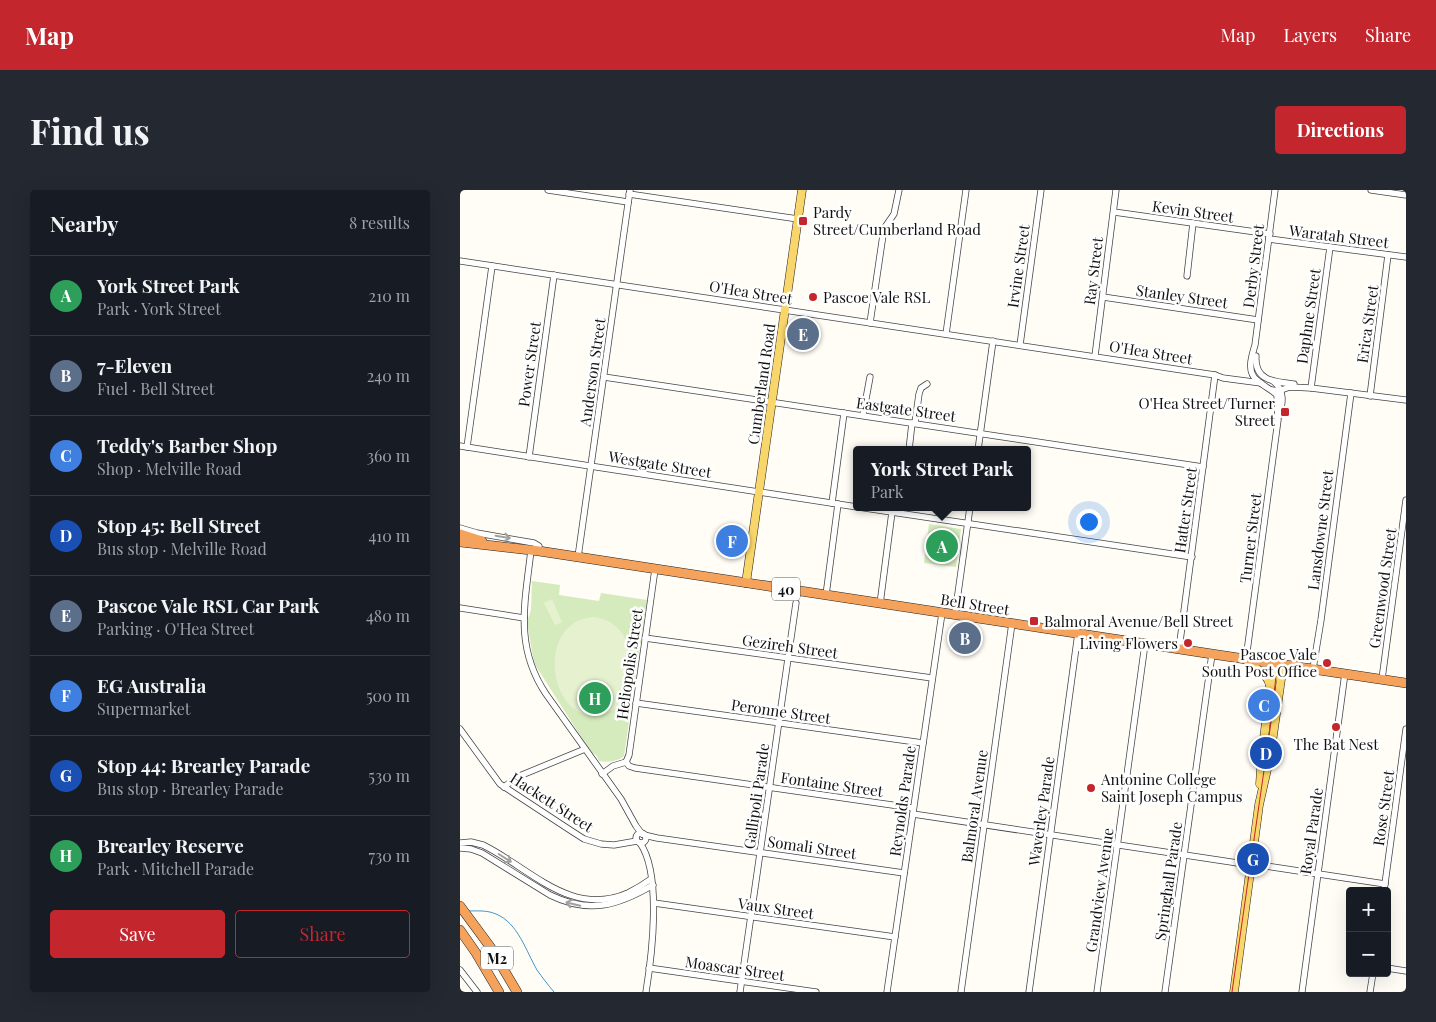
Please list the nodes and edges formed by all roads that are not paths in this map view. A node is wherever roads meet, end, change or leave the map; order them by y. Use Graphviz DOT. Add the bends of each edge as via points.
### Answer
graph roads {
  1 [pos="548,190"];
  2 [pos="802,190"];
  3 [pos="899,190"];
  4 [pos="966,190"];
  5 [pos="1041,190"];
  6 [pos="1116,190"];
  7 [pos="1275,190"];
  8 [pos="1371,190"];
  9 [pos="630,192"];
  10 [pos="1406,195"];
  11 [pos="628,202"];
  12 [pos="1114,212"];
  13 [pos="798,219"];
  14 [pos="1193,224"];
  15 [pos="1269,237"];
  16 [pos="1330,247"];
  17 [pos="1388,255"];
  18 [pos="1406,257"];
  19 [pos="460,261"];
  20 [pos="492,266"];
  21 [pos="554,275"];
  22 [pos="1187,276"];
  23 [pos="617,284"];
  24 [pos="1103,297"];
  25 [pos="786,310"];
  26 [pos="1258,320"];
  27 [pos="870,323"];
  28 [pos="946,334"];
  29 [pos="993,341"];
  30 [pos="1255,344"];
  31 [pos="1020,345"];
  32 [pos="1095,356"];
  33 [pos="1216,375"];
  34 [pos="1252,375"];
  35 [pos="604,377"];
  36 [pos="870,377"];
  37 [pos="1263,380"];
  38 [pos="1273,382"];
  39 [pos="927,384"];
  40 [pos="1311,388"];
  41 [pos="1271,390"];
  42 [pos="1281,390"];
  43 [pos="1350,393"];
  44 [pos="1370,396"];
  45 [pos="1406,400"];
  46 [pos="772,402"];
  47 [pos="844,413"];
  48 [pos="863,415"];
  49 [pos="1278,420"];
  50 [pos="913,423"];
  51 [pos="980,433"];
  52 [pos="463,446"];
  53 [pos="910,446"];
  54 [pos="978,446"];
  55 [pos="529,457"];
  56 [pos="591,466"];
  57 [pos="1203,467"];
  58 [pos="760,492"];
  59 [pos="1406,500"];
  60 [pos="835,504"];
  61 [pos="853,506"];
  62 [pos="885,511"];
  63 [pos="896,511"];
  64 [pos="905,511"];
  65 [pos="970,511"];
  66 [pos="892,512"];
  67 [pos="968,524"];
  68 [pos="460,528"];
  69 [pos="460,534"];
  70 [pos="460,542"];
  71 [pos="494,545"];
  72 [pos="535,551"];
  73 [pos="578,557"];
  74 [pos="1192,557"];
  75 [pos="655,569"];
  76 [pos="746,583"];
  77 [pos="826,595"];
  78 [pos="796,603"];
  79 [pos="880,604"];
  80 [pos="460,608"];
  81 [pos="942,613"];
  82 [pos="956,615"];
  83 [pos="524,618"];
  84 [pos="1012,623"];
  85 [pos="1078,634"];
  86 [pos="645,638"];
  87 [pos="1145,644"];
  88 [pos="1179,649"];
  89 [pos="1212,654"];
  90 [pos="788,658"];
  91 [pos="1246,659"];
  92 [pos="1280,664"];
  93 [pos="1313,669"];
  94 [pos="1345,674"];
  95 [pos="932,678"];
  96 [pos="1382,679"];
  97 [pos="1406,683"];
  98 [pos="1271,688"];
  99 [pos="636,703"];
  100 [pos="778,723"];
  101 [pos="460,729"];
  102 [pos="1406,729"];
  103 [pos="923,743"];
  104 [pos="585,749"];
  105 [pos="626,762"];
  106 [pos="602,774"];
  107 [pos="504,787"];
  108 [pos="769,787"];
  109 [pos="1259,806"];
  110 [pos="913,811"];
  111 [pos="984,824"];
  112 [pos="1051,834"];
  113 [pos="641,838"];
  114 [pos="460,843"];
  115 [pos="1118,844"];
  116 [pos="460,848"];
  117 [pos="760,852"];
  118 [pos="1184,854"];
  119 [pos="1251,864"];
  120 [pos="904,873"];
  121 [pos="1318,874"];
  122 [pos="652,882"];
  123 [pos="1379,887"];
  124 [pos="1384,887"];
  125 [pos="654,903"];
  126 [pos="460,906"];
  127 [pos="751,917"];
  128 [pos="460,930"];
  129 [pos="895,937"];
  130 [pos="649,968"];
  131 [pos="1391,969"];
  132 [pos="460,970"];
  133 [pos="1406,971"];
  134 [pos="1372,977"];
  135 [pos="742,982"];
  136 [pos="477,992"];
  137 [pos="499,992"];
  138 [pos="517,992"];
  139 [pos="646,992"];
  140 [pos="740,992"];
  141 [pos="816,992"];
  142 [pos="887,992"];
  143 [pos="961,992"];
  144 [pos="1029,992"];
  145 [pos="1097,992"];
  146 [pos="1166,992"];
  147 [pos="1234,992"];
  148 [pos="1302,992"];
  149 [pos="1370,992"];
  1 -- 11 [label="street"];
  2 -- 13 [label="main road, Cumberland Road"];
  3 -- 27 [label="street" via="894,214 883,235"];
  4 -- 28 [label="street"];
  5 -- 31 [label="street, Irvine Street"];
  6 -- 12 [label="street, Ray Street"];
  7 -- 15 [label="street, Derby Street"];
  8 -- 10 [label="street"];
  9 -- 11 [label="street, Anderson Street"];
  9 -- 13 [label="street"];
  11 -- 23 [label="street, Anderson Street"];
  12 -- 14 [label="street, Kevin Street"];
  12 -- 24 [label="street, Ray Street"];
  13 -- 25 [label="main road, Cumberland Road"];
  14 -- 15 [label="street, Kevin Street"];
  14 -- 22 [label="street"];
  15 -- 16 [label="street, Waratah Street"];
  15 -- 26 [label="street, Derby Street"];
  16 -- 17 [label="street, Waratah Street"];
  16 -- 40 [label="street, Daphne Street"];
  17 -- 18 [label="street, Waratah Street"];
  17 -- 44 [label="street, Erica Street"];
  19 -- 20 [label="street, O'Hea Street"];
  20 -- 21 [label="street, O'Hea Street"];
  20 -- 52 [label="street"];
  21 -- 23 [label="street, O'Hea Street"];
  21 -- 55 [label="street, Power Street"];
  23 -- 25 [label="street, O'Hea Street"];
  23 -- 35 [label="street, Anderson Street"];
  24 -- 26 [label="street, Stanley Street"];
  24 -- 32 [label="street, Ray Street"];
  25 -- 27 [label="street, O'Hea Street"];
  25 -- 46 [label="main road, Cumberland Road"];
  26 -- 30 [label="street, Derby Street"];
  27 -- 28 [label="street, O'Hea Street"];
  28 -- 29 [label="street, O'Hea Street"];
  29 -- 31 [label="street, O'Hea Street"];
  29 -- 51 [label="street"];
  30 -- 34 [label="street, Derby Street"];
  30 -- 37 [label="street, Derby Street" via="1256,366"];
  31 -- 32 [label="street, O'Hea Street"];
  32 -- 33 [label="street, O'Hea Street"];
  33 -- 34 [label="street, O'Hea Street"];
  33 -- 37 [label="street, O'Hea Street"];
  33 -- 57 [label="street, Hatter Street"];
  34 -- 37 [label="street, O'Hea Street" via="1260,374"];
  35 -- 46 [label="street, Eastgate Street"];
  35 -- 56 [label="street, Anderson Street"];
  36 -- 48 [label="street"];
  37 -- 38 [label="street"];
  37 -- 41 [label="street"];
  38 -- 40 [label="street"];
  38 -- 42 [label="street"];
  39 -- 50 [label="street" via="921,388"];
  40 -- 42 [label="street"];
  40 -- 43 [label="street"];
  41 -- 42 [label="street"];
  41 -- 49 [label="street, Turner Street" via="1278,398"];
  42 -- 49 [label="street, Turner Street"];
  43 -- 44 [label="street"];
  43 -- 93 [label="street, Lansdowne Street"];
  44 -- 45 [label="street"];
  46 -- 47 [label="street, Eastgate Street"];
  46 -- 58 [label="main road, Cumberland Road"];
  47 -- 48 [label="street, Eastgate Street"];
  47 -- 60 [label="street"];
  48 -- 50 [label="street, Eastgate Street"];
  49 -- 91 [label="street, Turner Street"];
  50 -- 51 [label="street, Eastgate Street"];
  50 -- 53 [label="street"];
  51 -- 54 [label="street"];
  51 -- 57 [label="street, Eastgate Street"];
  52 -- 55 [label="street, Westgate Street"];
  55 -- 56 [label="street, Westgate Street"];
  56 -- 58 [label="street, Westgate Street"];
  56 -- 73 [label="street, Anderson Street"];
  57 -- 74 [label="street, Hatter Street"];
  58 -- 60 [label="street, Westgate Street"];
  58 -- 76 [label="main road, Cumberland Road"];
  59 -- 96 [label="street, Greenwood Street"];
  60 -- 61 [label="street, Westgate Street"];
  60 -- 77 [label="street"];
  62 -- 66 [label="street, Westgate Street"];
  63 -- 66 [label="street, Westgate Street"];
  64 -- 67 [label="street, Westgate Street"];
  65 -- 67 [label="street"];
  66 -- 79 [label="street"];
  67 -- 74 [label="street, Westgate Street"];
  67 -- 82 [label="street"];
  68 -- 72 [label="street, Bell Street, one-way" via="534,542 539,546"];
  69 -- 71 [label="highway, Bell Street / 40"];
  70 -- 71 [label="highway, Bell Street / 40"];
  71 -- 72 [label="highway, Bell Street / 40"];
  72 -- 73 [label="highway, Bell Street / 40"];
  72 -- 83 [label="street"];
  73 -- 75 [label="highway, Bell Street / 40"];
  74 -- 88 [label="street, Hatter Street"];
  75 -- 76 [label="highway, Bell Street / 40"];
  75 -- 86 [label="street, Heliopolis Street"];
  76 -- 77 [label="highway, Bell Street / 40"];
  77 -- 79 [label="highway, Bell Street / 40"];
  78 -- 90 [label="street, Gallipoli Parade"];
  79 -- 81 [label="highway, Bell Street / 40"];
  80 -- 83 [label="street"];
  81 -- 82 [label="highway, Bell Street / 40"];
  81 -- 95 [label="street, Reynolds Parade"];
  82 -- 84 [label="highway, Bell Street / 40"];
  83 -- 104 [label="street" via="526,647 536,677"];
  84 -- 85 [label="highway, Bell Street / 40"];
  84 -- 111 [label="street, Balmoral Avenue"];
  85 -- 87 [label="highway, Bell Street / 40"];
  85 -- 112 [label="street, Waverley Parade"];
  86 -- 90 [label="street, Gezireh Street"];
  86 -- 99 [label="street, Heliopolis Street"];
  87 -- 88 [label="highway, Bell Street / 40"];
  87 -- 115 [label="street, Grandview Avenue"];
  88 -- 89 [label="highway, Bell Street / 40"];
  89 -- 91 [label="highway, Bell Street / 40"];
  89 -- 118 [label="street, Springhall Parade"];
  90 -- 95 [label="street, Gezireh Street"];
  90 -- 100 [label="street, Gallipoli Parade"];
  91 -- 92 [label="highway, Bell Street / 40"];
  91 -- 98 [label="main road" via="1266,675"];
  92 -- 93 [label="highway, Bell Street / 40"];
  92 -- 98 [label="main road"];
  92 -- 109 [label="main road" via="1270,756"];
  93 -- 94 [label="highway, Bell Street / 40"];
  94 -- 96 [label="highway, Bell Street / 40"];
  94 -- 121 [label="street, Royal Parade"];
  95 -- 103 [label="street, Reynolds Parade"];
  96 -- 97 [label="highway, Bell Street / 40"];
  98 -- 109 [label="main road"];
  99 -- 100 [label="street, Peronne Street"];
  99 -- 105 [label="street, Heliopolis Street"];
  100 -- 103 [label="street, Peronne Street"];
  100 -- 108 [label="street, Gallipoli Parade"];
  101 -- 107 [label="street, Hackett Street"];
  102 -- 124 [label="street, Rose Street"];
  103 -- 110 [label="street, Reynolds Parade"];
  104 -- 106 [label="street"];
  104 -- 107 [label="street" via="517,777"];
  105 -- 106 [label="street"];
  105 -- 108 [label="street, Fontaine Street" via="635,768"];
  106 -- 113 [label="street" via="626,808"];
  107 -- 113 [label="street, Hackett Street" via="584,839 607,845"];
  108 -- 110 [label="street, Fontaine Street"];
  108 -- 117 [label="street, Gallipoli Parade"];
  109 -- 119 [label="main road"];
  110 -- 111 [label="street, Fontaine Street"];
  110 -- 120 [label="street, Reynolds Parade"];
  111 -- 112 [label="street, Fontaine Street"];
  111 -- 143 [label="street, Balmoral Avenue"];
  112 -- 115 [label="street, Fontaine Street"];
  112 -- 144 [label="street, Waverley Parade"];
  113 -- 117 [label="street, Somali Street"];
  113 -- 122 [label="street"];
  114 -- 122 [label="street, one-way" via="484,845 558,891 584,899 599,900 622,895"];
  115 -- 118 [label="street, Fontaine Street"];
  115 -- 145 [label="street, Grandview Avenue"];
  122 -- 116 [label="street, one-way" via="633,896 617,902 577,905 550,895 482,853"];
  117 -- 120 [label="street, Somali Street"];
  117 -- 127 [label="street, Gallipoli Parade"];
  118 -- 119 [label="street, Fontaine Street"];
  118 -- 146 [label="street, Springhall Parade"];
  119 -- 121 [label="street, Fontaine Street"];
  119 -- 147 [label="main road"];
  120 -- 129 [label="street, Reynolds Parade"];
  121 -- 123 [label="street, Fontaine Street"];
  121 -- 148 [label="street, Royal Parade"];
  122 -- 125 [label="street"];
  125 -- 127 [label="street, Vaux Street"];
  125 -- 130 [label="street"];
  126 -- 138 [label="highway, M2" via="491,948"];
  127 -- 129 [label="street, Vaux Street"];
  127 -- 135 [label="street, Gallipoli Parade"];
  128 -- 137 [label="highway, M2"];
  129 -- 142 [label="street, Reynolds Parade"];
  130 -- 135 [label="street, Moascar Street"];
  130 -- 139 [label="street"];
  131 -- 133 [label="street"];
  132 -- 136 [label="street"];
  134 -- 149 [label="street"];
  135 -- 140 [label="street, Gallipoli Parade"];
  135 -- 141 [label="street, Moascar Street"];
}
